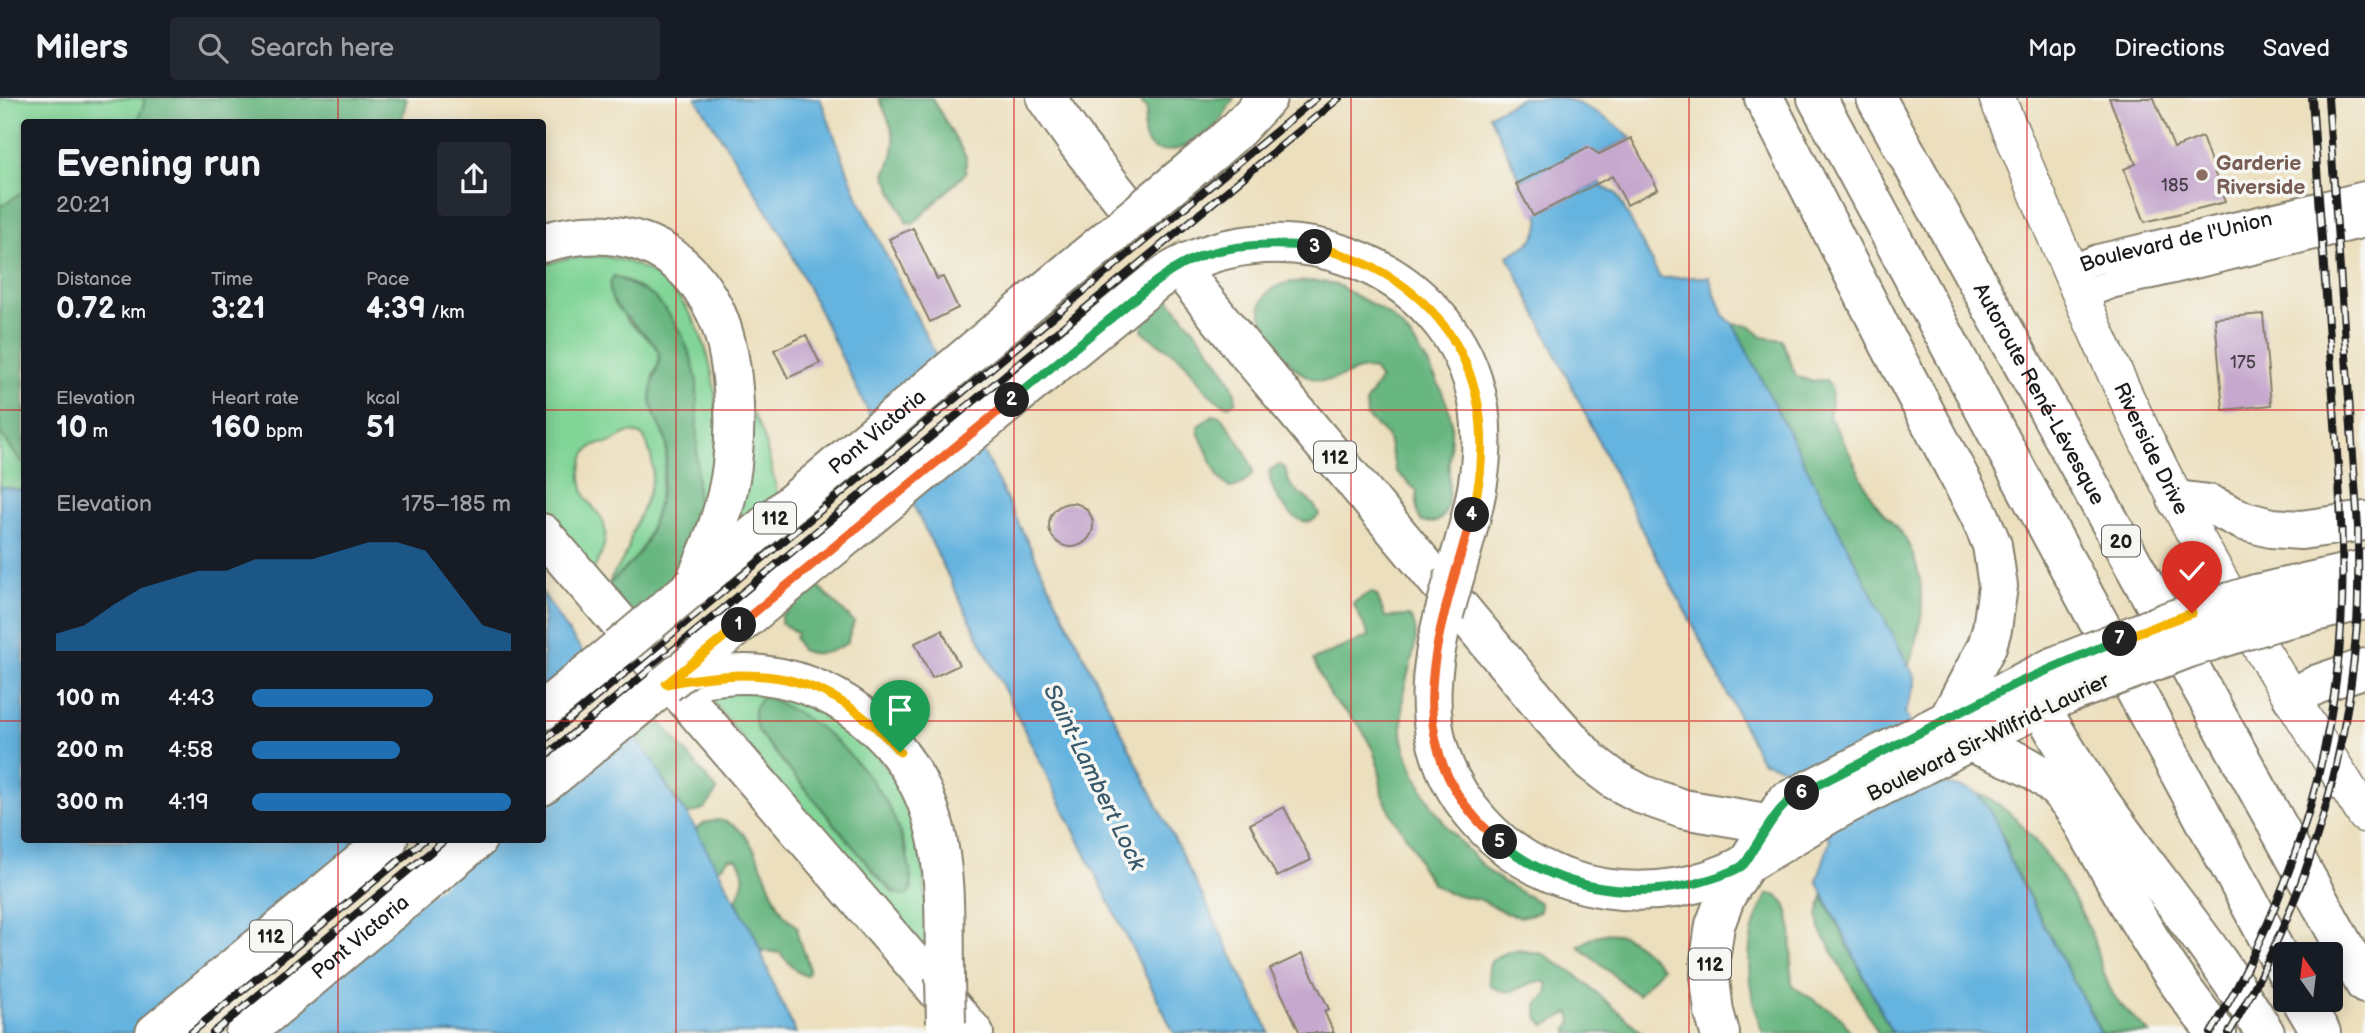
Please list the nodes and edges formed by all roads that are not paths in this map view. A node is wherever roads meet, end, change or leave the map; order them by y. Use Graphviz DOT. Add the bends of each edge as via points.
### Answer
graph roads {
  1 [pos="1046,98"];
  2 [pos="1267,98"];
  3 [pos="1764,98"];
  4 [pos="1817,98"];
  5 [pos="1876,98"];
  6 [pos="1997,98"];
  7 [pos="2365,196"];
  8 [pos="1129,208"];
  9 [pos="2365,223"];
  10 [pos="546,242"];
  11 [pos="1188,279"];
  12 [pos="2075,283"];
  13 [pos="2177,500"];
  14 [pos="2365,521"];
  15 [pos="546,538"];
  16 [pos="2365,569"];
  17 [pos="693,586"];
  18 [pos="2365,600"];
  19 [pos="2265,608"];
  20 [pos="2365,668"];
  21 [pos="680,682"];
  22 [pos="2055,689"];
  23 [pos="2292,697"];
  24 [pos="546,708"];
  25 [pos="1943,738"];
  26 [pos="546,783"];
  27 [pos="1794,814"];
  28 [pos="2365,815"];
  29 [pos="384,843"];
  30 [pos="473,843"];
  31 [pos="1743,865"];
  32 [pos="2273,947"];
  33 [pos="2365,984"];
  34 [pos="2309,1012"];
  35 [pos="955,1030"];
  36 [pos="155,1033"];
  37 [pos="245,1033"];
  38 [pos="1720,1033"];
  39 [pos="2217,1033"];
  40 [pos="2264,1033"];
  41 [pos="2321,1033"];
  1 -- 8 [label="main road"];
  2 -- 17 [label="main road, Pont Victoria / 112, bridge" via="1212,152"];
  3 -- 25 [label="main road" via="1992,545 1998,586 1992,629"];
  4 -- 32 [label="main road"];
  5 -- 33 [label="main road, Autoroute René-Lévesque / 20"];
  6 -- 12 [label="street, Riverside Drive"];
  7 -- 12 [label="street, Boulevard de l'Union" via="2121,253"];
  9 -- 12 [label="street, Boulevard de l'Union" via="2111,284"];
  10 -- 17 [label="main road" via="589,233 618,234 648,244 692,276 717,316 727,354 733,414 730,475 722,517"];
  11 -- 27 [label="main road, 112" via="1590,761 1643,795 1683,809 1725,815"];
  12 -- 13 [label="street, Riverside Drive"];
  13 -- 14 [label="main road" via="2209,504 2244,521 2278,529 2318,529"];
  13 -- 23 [label="street, Riverside Drive"];
  15 -- 35 [label="main road"];
  16 -- 19 [label="main road, Boulevard Sir-Wilfrid-Laurier / 112"];
  17 -- 24 [label="main road, Pont Victoria / 112, bridge"];
  18 -- 19 [label="main road, Boulevard Sir-Wilfrid-Laurier / 112"];
  19 -- 22 [label="main road, Boulevard Sir-Wilfrid-Laurier / 112, bridge" via="2168,655"];
  20 -- 23 [label="main road"];
  21 -- 26 [label="main road, 112"];
  21 -- 31 [label="main road, 112, bridge" via="1156,281 1207,254 1246,246 1290,244 1335,251 1410,290 1440,319 1462,354 1474,389 1482,445 1475,505 1444,614 1430,687 1434,732 1443,764 1460,795 1506,847 1560,878 1592,886 1624,891 1679,887"];
  21 -- 35 [label="main road, bridge" via="761,674 803,684 855,710 900,752 923,791 940,848 945,978"];
  22 -- 25 [label="main road, Boulevard Sir-Wilfrid-Laurier / 112"];
  22 -- 40 [label="main road" via="2075,764 2221,964"];
  23 -- 28 [label="street, Riverside Drive"];
  25 -- 27 [label="main road, Boulevard Sir-Wilfrid-Laurier / 112"];
  25 -- 39 [label="main road" via="2019,761 2060,789 2167,966"];
  27 -- 31 [label="main road, Boulevard Sir-Wilfrid-Laurier / 112"];
  29 -- 36 [label="main road, 112"];
  30 -- 37 [label="main road, Pont Victoria"];
  31 -- 38 [label="main road, Boulevard Sir-Wilfrid-Laurier / 112" via="1726,896 1712,942 1712,997"];
  34 -- 41 [label="main road"];
}
